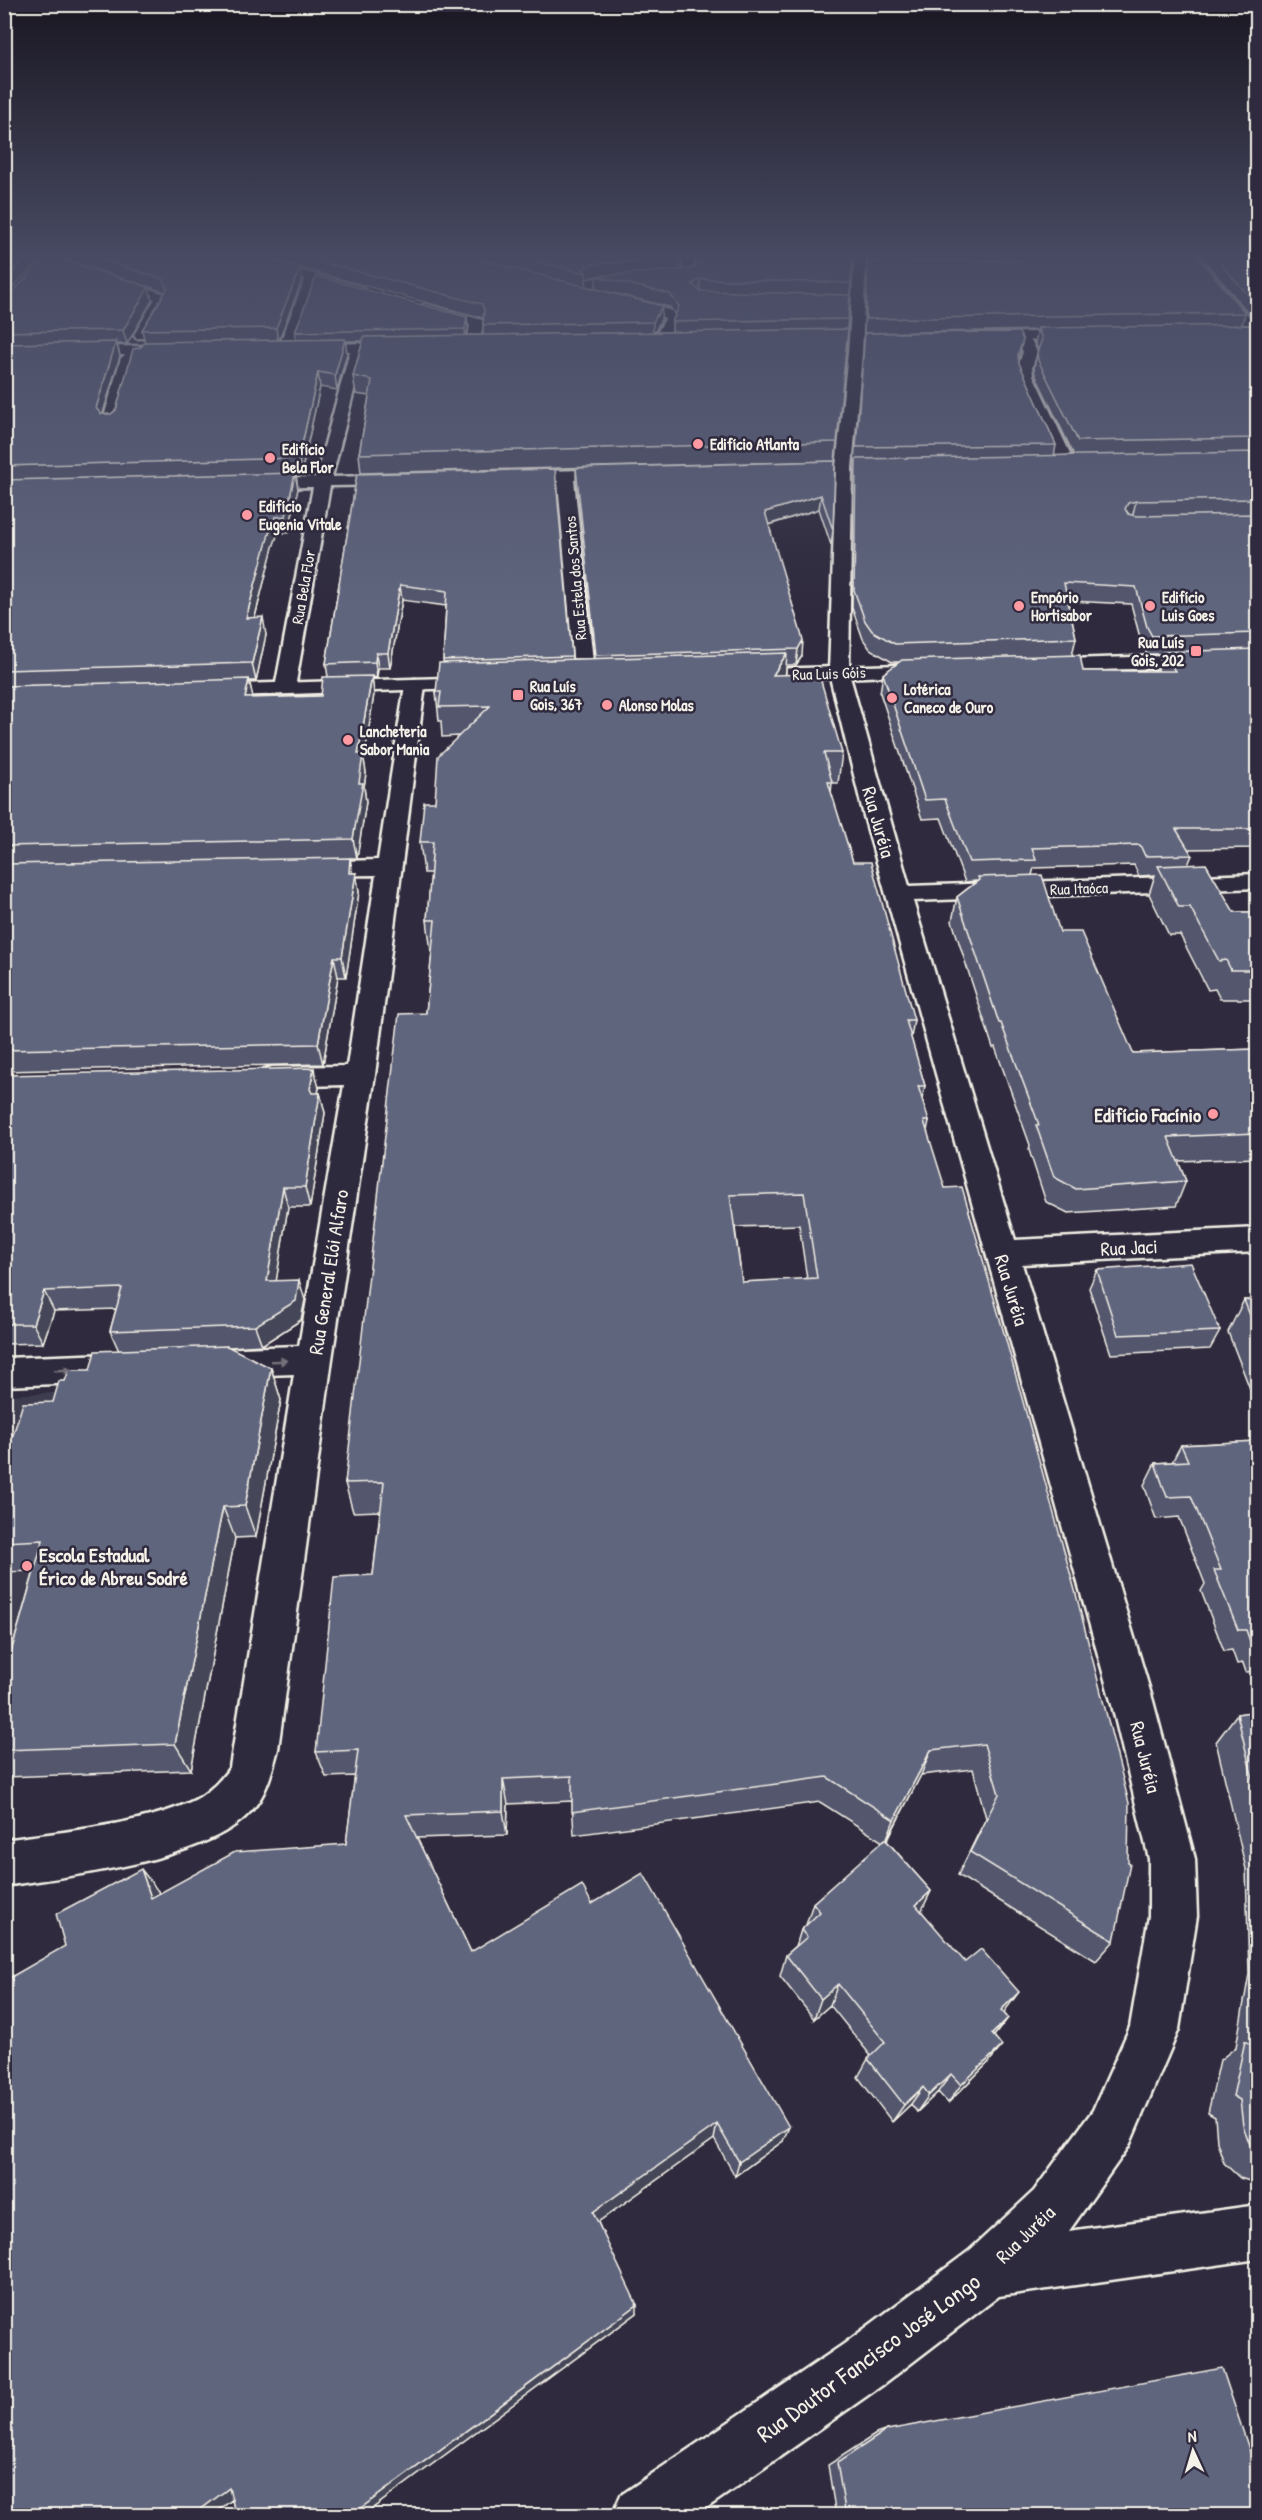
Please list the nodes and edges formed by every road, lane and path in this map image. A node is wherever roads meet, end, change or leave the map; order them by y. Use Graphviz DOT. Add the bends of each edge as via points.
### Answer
graph roads {
  1 [pos="124,373"];
  2 [pos="351,373"];
  3 [pos="851,373"];
  4 [pos="1026,373"];
  5 [pos="110,424"];
  6 [pos="1067,464"];
  7 [pos="838,468"];
  8 [pos="862,468"];
  9 [pos="636,474"];
  10 [pos="566,476"];
  11 [pos="498,477"];
  12 [pos="418,479"];
  13 [pos="323,482"];
  14 [pos="232,484"];
  15 [pos="1257,659"];
  16 [pos="1019,667"];
  17 [pos="949,669"];
  18 [pos="839,673"];
  19 [pos="716,676"];
  20 [pos="585,680"];
  21 [pos="608,680"];
  22 [pos="563,681"];
  23 [pos="496,683"];
  24 [pos="415,685"];
  25 [pos="285,688"];
  26 [pos="184,691"];
  27 [pos="390,867"];
  28 [pos="287,870"];
  29 [pos="1257,881"];
  30 [pos="900,894"];
  31 [pos="360,1075"];
  32 [pos="242,1078"];
  33 [pos="1257,1240"];
  34 [pos="1001,1253"];
  35 [pos="314,1359"];
  36 [pos="4,1372"];
  37 [pos="4,1863"];
  38 [pos="1257,2232"];
  39 [pos="988,2270"];
  40 [pos="642,2516"];
  1 -- 5 [label="street"];
  2 -- 13 [label="street, Rua Bela Flor"];
  3 -- 7 [label="street, Rua Juréia"];
  4 -- 6 [label="street"];
  7 -- 8 [label="street"];
  7 -- 18 [label="street, Rua Juréia"];
  9 -- 10 [label="street"];
  10 -- 11 [label="street"];
  10 -- 20 [label="street, Rua Estela dos Santos"];
  12 -- 13 [label="street"];
  13 -- 14 [label="street"];
  13 -- 25 [label="street, Rua Bela Flor"];
  15 -- 16 [label="street"];
  17 -- 18 [label="street, Rua Luis Góis"];
  18 -- 19 [label="street, Rua Luis Góis"];
  18 -- 30 [label="street, Rua Juréia"];
  20 -- 21 [label="street"];
  20 -- 22 [label="street"];
  23 -- 24 [label="street"];
  24 -- 25 [label="street"];
  24 -- 27 [label="street, Rua General Elói Alfaro"];
  25 -- 26 [label="street"];
  27 -- 28 [label="street"];
  27 -- 31 [label="street, Rua General Elói Alfaro"];
  29 -- 30 [label="street, Rua Itaóca"];
  30 -- 34 [label="street, Rua Juréia"];
  31 -- 32 [label="street"];
  31 -- 35 [label="street, Rua General Elói Alfaro"];
  33 -- 34 [label="street, Rua Jaci"];
  34 -- 39 [label="street, Rua Juréia" via="1132,1701 1172,1859 1173,1916 1155,2030 1111,2128 1053,2210"];
  36 -- 35 [label="street, one-way"];
  35 -- 37 [label="street, Rua General Elói Alfaro" via="256,1749 247,1780 213,1814 186,1825 136,1840"];
  38 -- 39 [label="street, Rua Doutor Fancisco José Longo"];
  39 -- 40 [label="street, Rua Doutor Fancisco José Longo" via="864,2364"];
}
